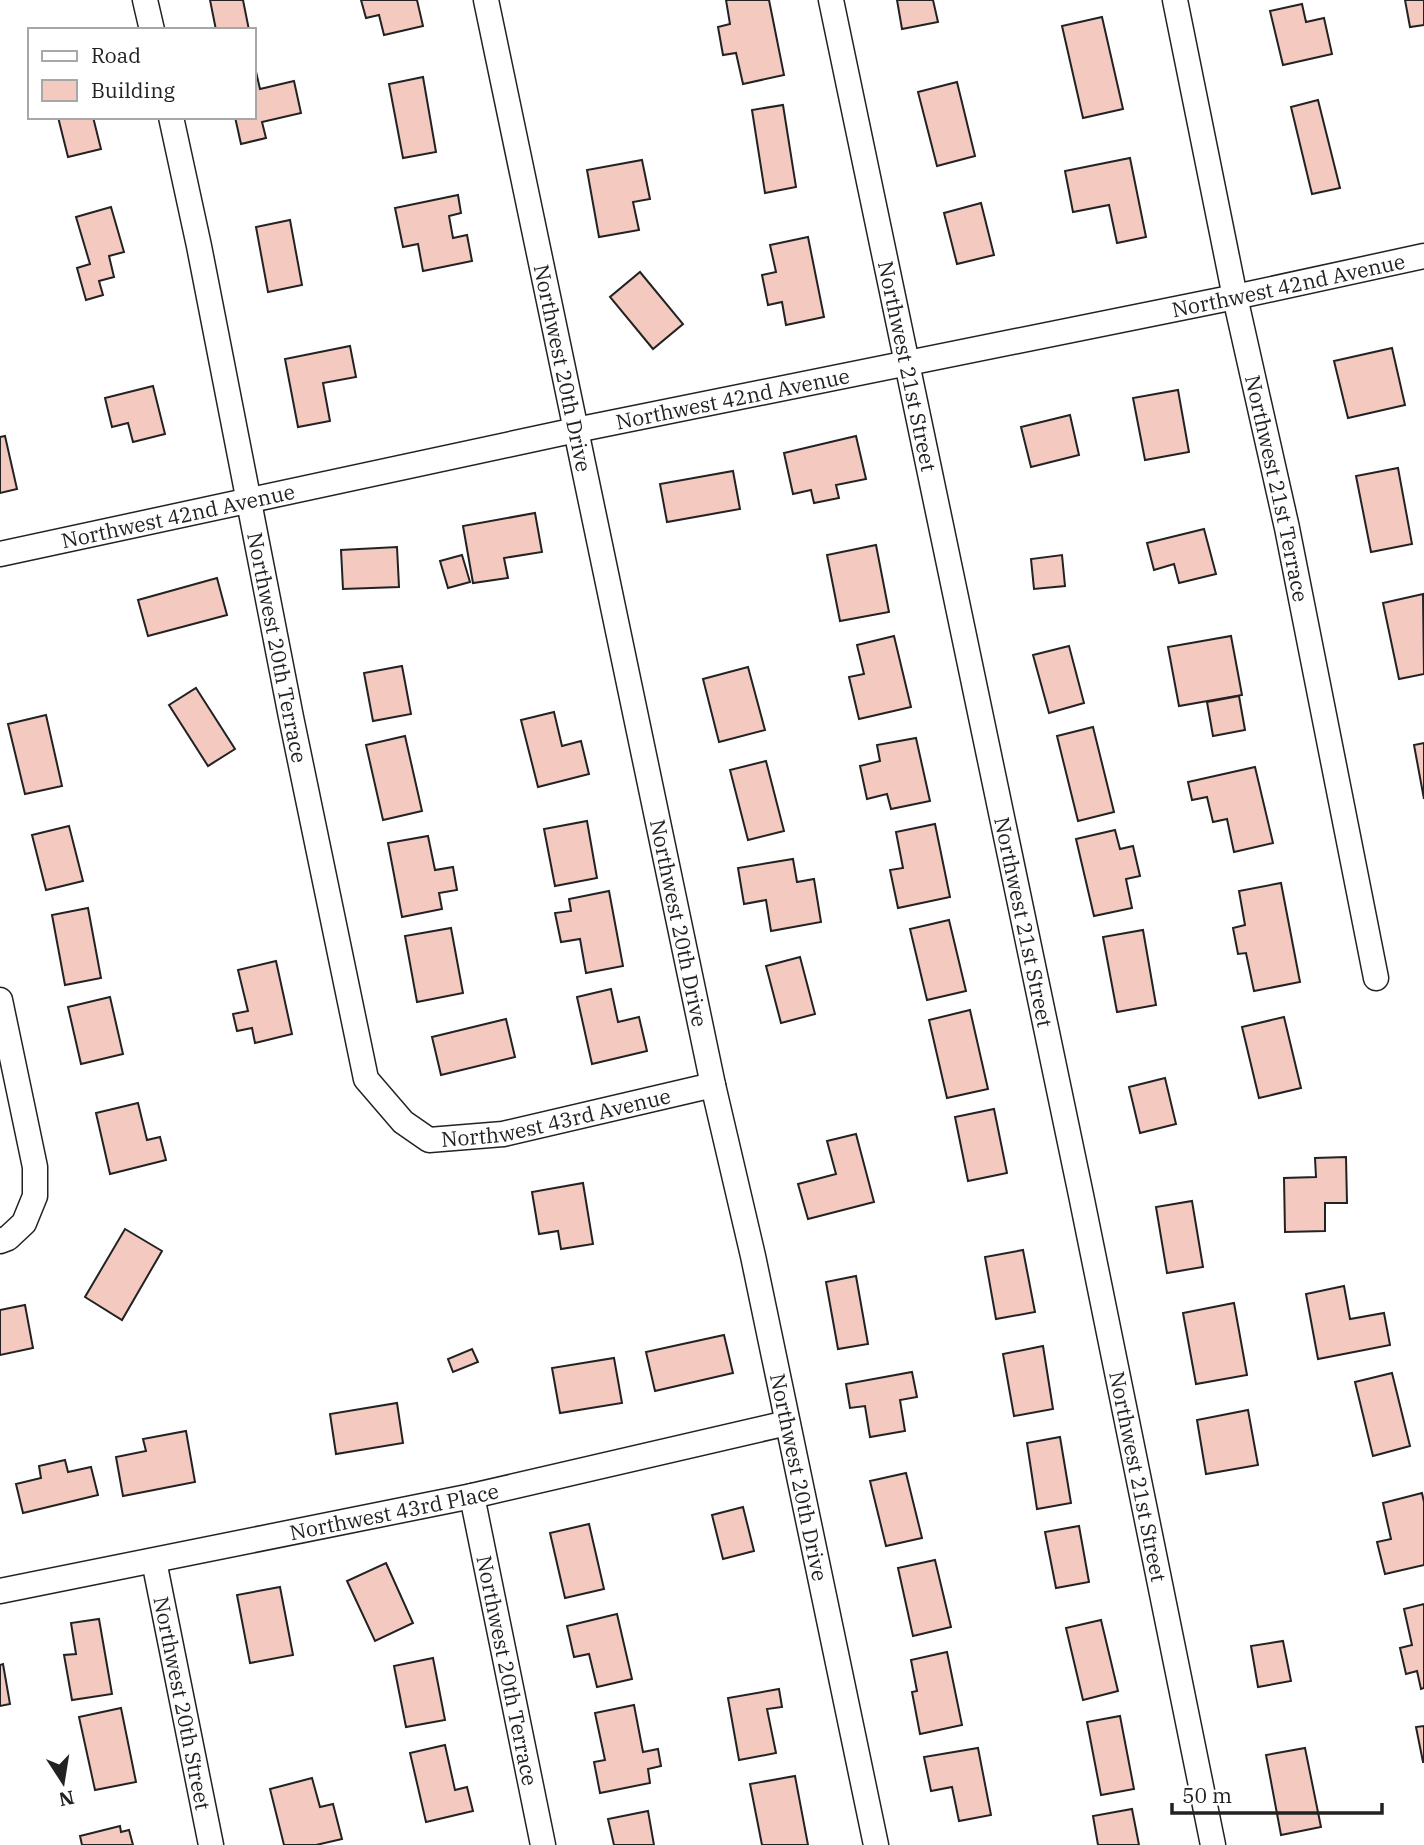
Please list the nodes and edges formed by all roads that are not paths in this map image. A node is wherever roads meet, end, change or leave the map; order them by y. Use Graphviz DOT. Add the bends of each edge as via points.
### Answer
graph roads {
  1 [pos="145,0"];
  2 [pos="486,0"];
  3 [pos="831,0"];
  4 [pos="1175,0"];
  5 [pos="152,28"];
  6 [pos="171,119"];
  7 [pos="1424,256"];
  8 [pos="1235,297"];
  9 [pos="907,363"];
  10 [pos="576,430"];
  11 [pos="248,499"];
  12 [pos="0,554"];
  13 [pos="1376,978"];
  14 [pos="0,1000"];
  15 [pos="713,1085"];
  16 [pos="403,1122"];
  17 [pos="0,1241"];
  18 [pos="787,1423"];
  19 [pos="472,1496"];
  20 [pos="154,1561"];
  21 [pos="0,1591"];
  22 [pos="211,1845"];
  23 [pos="543,1845"];
  24 [pos="876,1845"];
  25 [pos="1213,1845"];
  1 -- 5 [label="street"];
  2 -- 10 [label="street, Northwest 20th Drive"];
  3 -- 9 [label="street, Northwest 21st Street"];
  4 -- 8 [label="street, Northwest 21st Terrace"];
  6 -- 11 [label="street, Northwest 20th Terrace"];
  7 -- 8 [label="street, Northwest 42nd Avenue"];
  8 -- 9 [label="street, Northwest 42nd Avenue"];
  8 -- 13 [label="street, Northwest 21st Terrace" via="1287,528"];
  9 -- 10 [label="street, Northwest 42nd Avenue"];
  9 -- 25 [label="street, Northwest 21st Street"];
  10 -- 11 [label="street, Northwest 42nd Avenue"];
  10 -- 15 [label="street, Northwest 20th Drive"];
  11 -- 12 [label="street, Northwest 42nd Avenue"];
  11 -- 16 [label="street, Northwest 20th Terrace" via="366,1079"];
  14 -- 17 [label="street" via="35,1167 35,1196 24,1223"];
  15 -- 16 [label="street, Northwest 43rd Avenue" via="503,1134 429,1140"];
  15 -- 18 [label="street, Northwest 20th Drive"];
  18 -- 19 [label="street, Northwest 43rd Place"];
  18 -- 24 [label="street, Northwest 20th Drive"];
  19 -- 20 [label="street, Northwest 43rd Place"];
  19 -- 23 [label="street, Northwest 20th Terrace"];
  20 -- 21 [label="street, Northwest 43rd Place"];
  20 -- 22 [label="street, Northwest 20th Street"];
}
